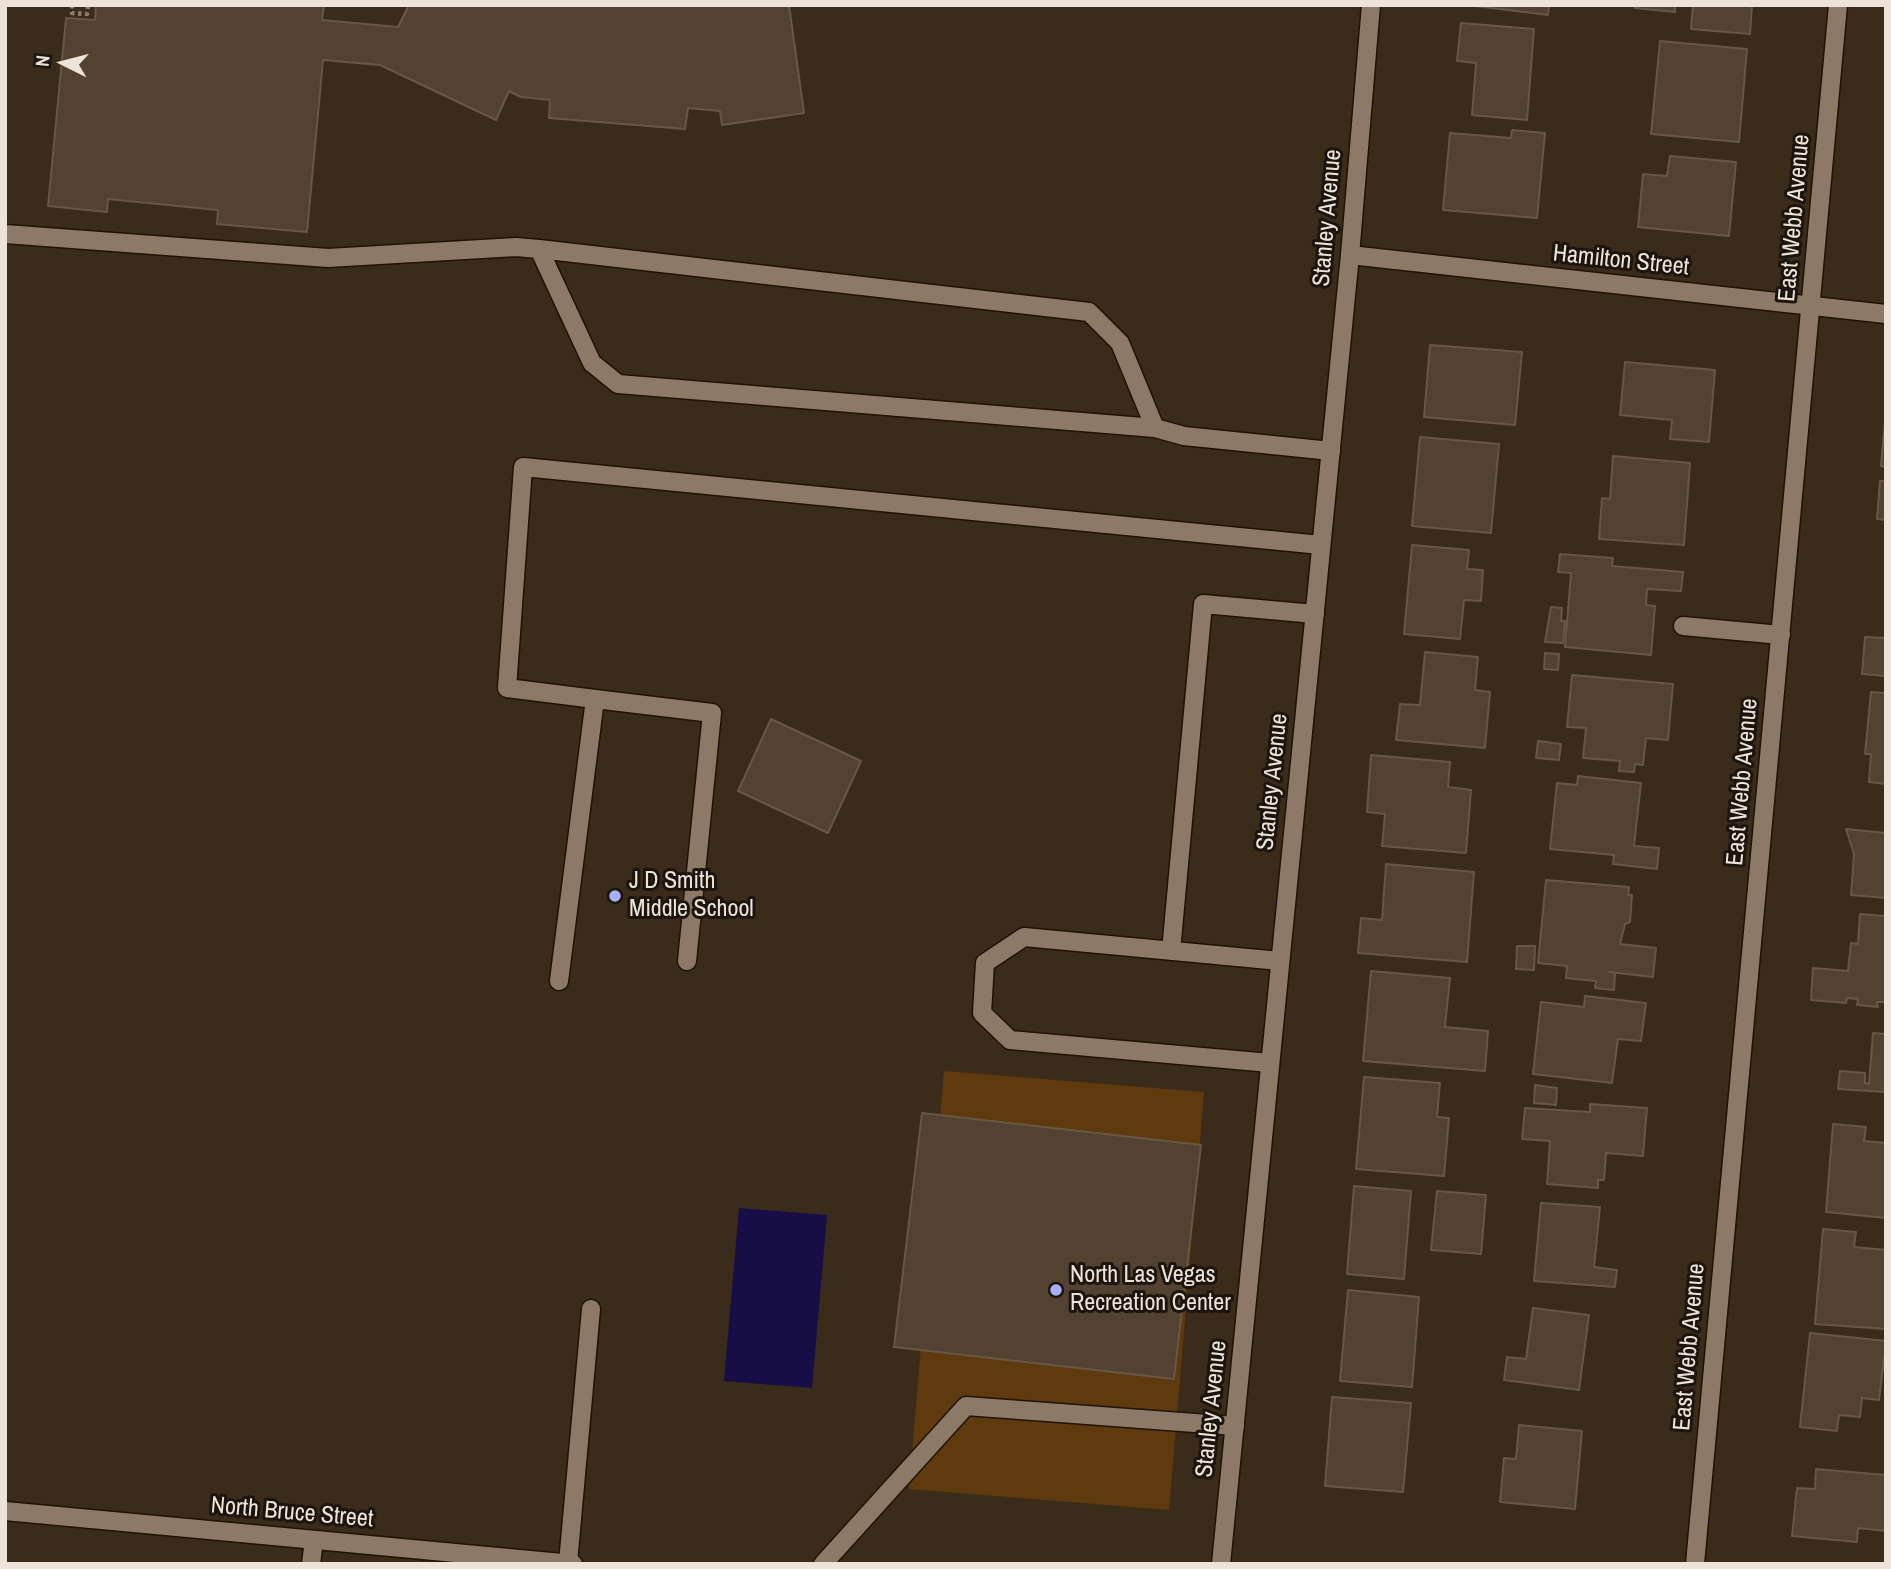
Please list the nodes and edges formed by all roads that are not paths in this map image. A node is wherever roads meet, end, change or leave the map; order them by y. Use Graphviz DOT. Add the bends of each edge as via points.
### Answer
graph roads {
  1 [pos="1371,5"];
  2 [pos="1838,5"];
  3 [pos="5,234"];
  4 [pos="539,249"];
  5 [pos="1350,256"];
  6 [pos="1812,308"];
  7 [pos="1886,314"];
  8 [pos="1156,428"];
  9 [pos="1331,452"];
  10 [pos="1321,545"];
  11 [pos="1315,614"];
  12 [pos="1683,626"];
  13 [pos="1781,635"];
  14 [pos="595,699"];
  15 [pos="1171,951"];
  16 [pos="687,961"];
  17 [pos="1280,961"];
  18 [pos="559,981"];
  19 [pos="1270,1063"];
  20 [pos="591,1309"];
  21 [pos="1235,1426"];
  22 [pos="5,1511"];
  23 [pos="313,1540"];
  24 [pos="568,1563"];
  25 [pos="311,1564"];
  26 [pos="573,1564"];
  27 [pos="823,1564"];
  28 [pos="1221,1564"];
  29 [pos="1695,1564"];
  1 -- 5 [label="street, Stanley Avenue"];
  2 -- 6 [label="street, East Webb Avenue"];
  3 -- 4 [label="street" via="328,258"];
  4 -- 8 [label="street" via="1089,312 1120,343"];
  4 -- 8 [label="street" via="592,363 618,384"];
  5 -- 6 [label="street, Hamilton Street"];
  5 -- 9 [label="street, Stanley Avenue"];
  6 -- 7 [label="street, Hamilton Street"];
  6 -- 13 [label="street, East Webb Avenue"];
  8 -- 9 [label="street" via="1184,436"];
  9 -- 10 [label="street, Stanley Avenue"];
  10 -- 11 [label="street, Stanley Avenue"];
  10 -- 14 [label="street" via="523,467 507,688"];
  11 -- 15 [label="street" via="1203,604"];
  11 -- 17 [label="street, Stanley Avenue"];
  12 -- 13 [label="street"];
  13 -- 29 [label="street, East Webb Avenue"];
  14 -- 16 [label="street" via="712,713"];
  14 -- 18 [label="street"];
  15 -- 17 [label="street"];
  15 -- 19 [label="street" via="1024,937 985,962 982,1013 1010,1040"];
  17 -- 19 [label="street, Stanley Avenue"];
  19 -- 21 [label="street, Stanley Avenue"];
  20 -- 24 [label="street"];
  21 -- 27 [label="street" via="966,1406"];
  21 -- 28 [label="street, Stanley Avenue"];
  22 -- 23 [label="street, North Bruce Street"];
  23 -- 24 [label="street, North Bruce Street"];
  23 -- 25 [label="street"];
  24 -- 26 [label="street, North Bruce Street"];
}
